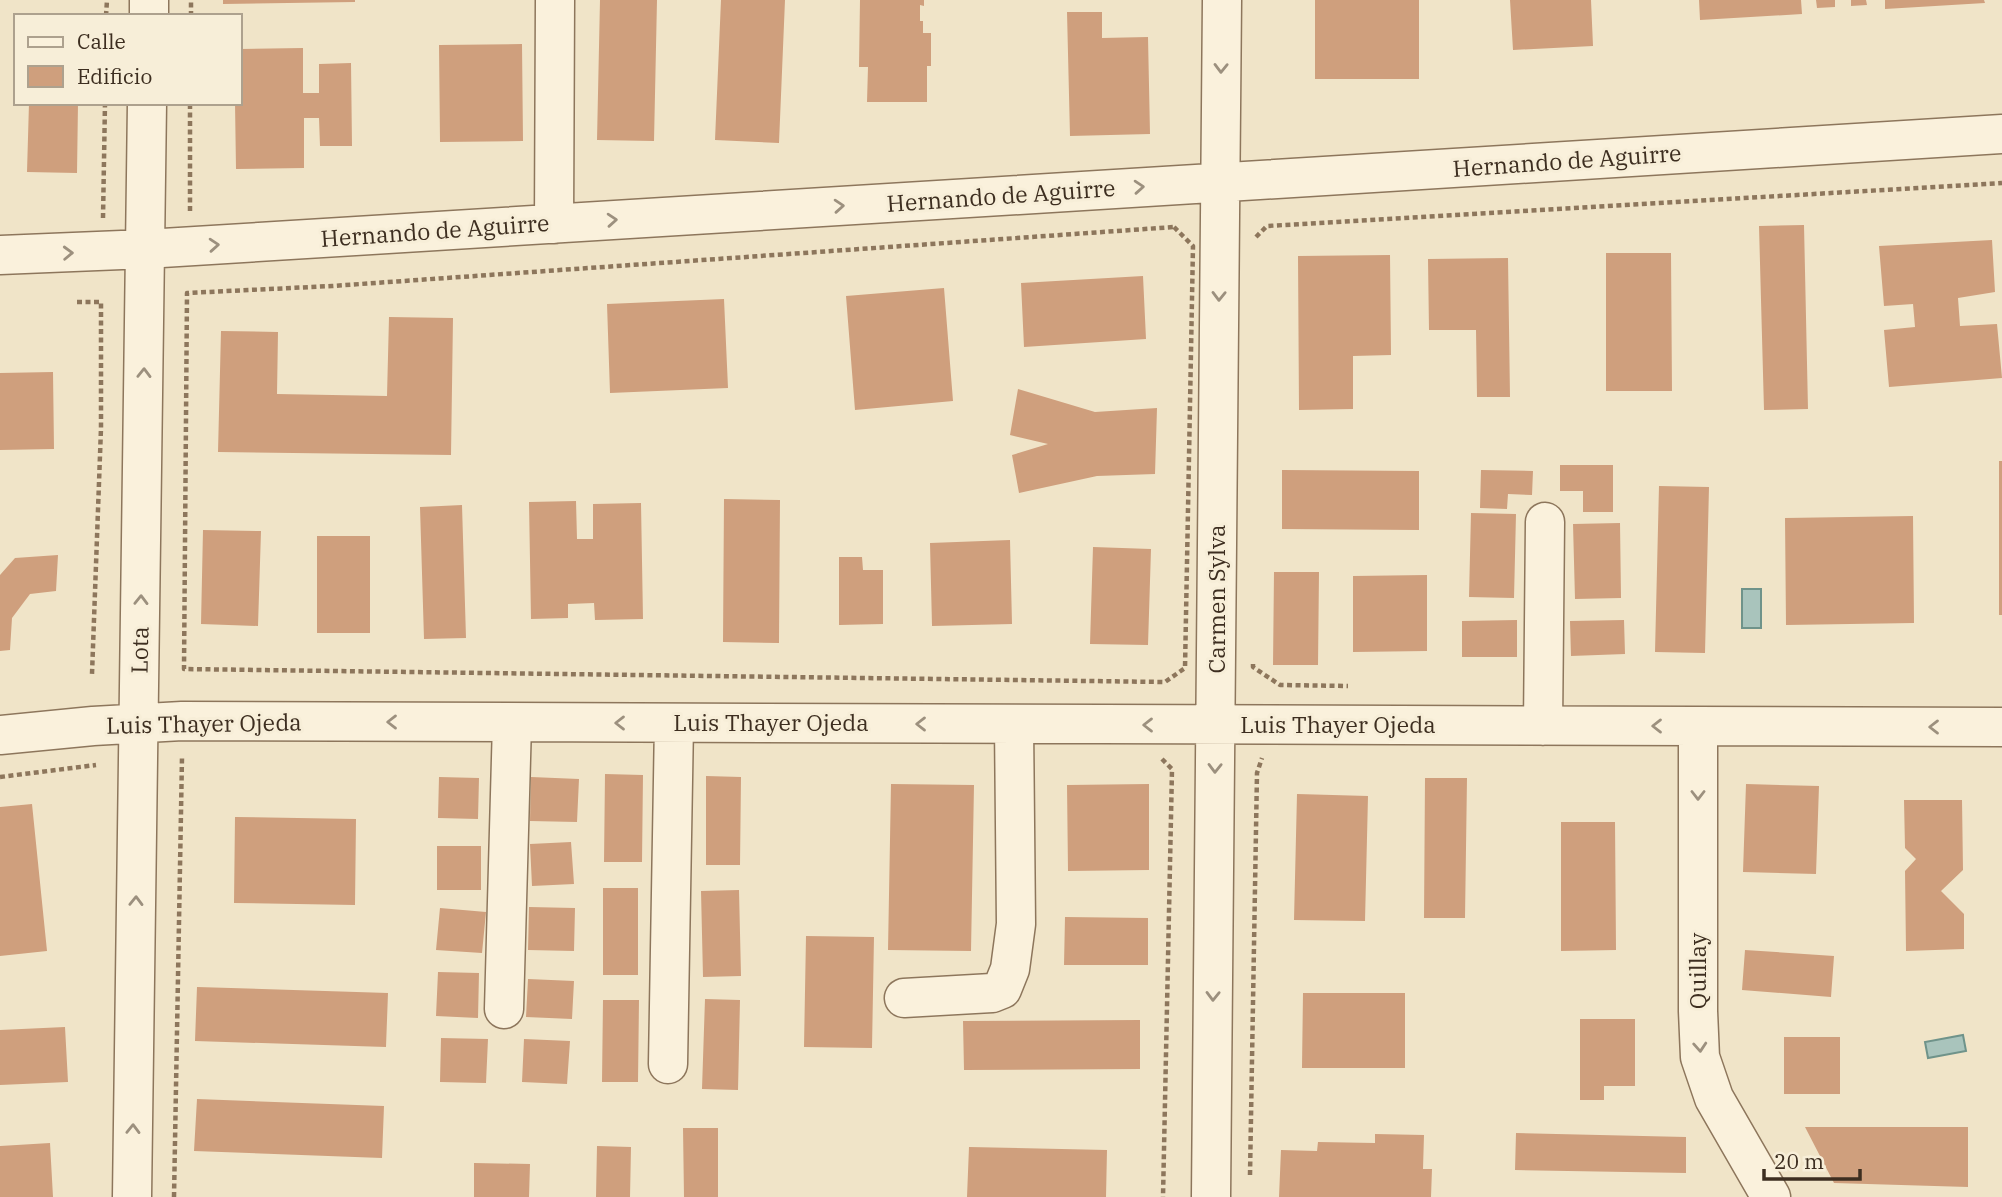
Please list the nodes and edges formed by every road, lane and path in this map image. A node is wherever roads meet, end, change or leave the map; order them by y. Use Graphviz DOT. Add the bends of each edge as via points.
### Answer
graph roads {
  1 [pos="555,0"];
  2 [pos="1222,0"];
  3 [pos="105,105"];
  4 [pos="148,105"];
  5 [pos="190,105"];
  6 [pos="2002,134"];
  7 [pos="1220,183"];
  8 [pos="2002,183"];
  9 [pos="104,197"];
  10 [pos="190,198"];
  11 [pos="554,224"];
  12 [pos="1252,240"];
  13 [pos="1193,246"];
  14 [pos="146,249"];
  15 [pos="0,255"];
  16 [pos="77,302"];
  17 [pos="1545,522"];
  18 [pos="1254,667"];
  19 [pos="1185,668"];
  20 [pos="92,674"];
  21 [pos="1360,687"];
  22 [pos="139,723"];
  23 [pos="512,723"];
  24 [pos="674,723"];
  25 [pos="1014,724"];
  26 [pos="1216,725"];
  27 [pos="1543,726"];
  28 [pos="1698,727"];
  29 [pos="2002,727"];
  30 [pos="0,734"];
  31 [pos="182,755"];
  32 [pos="96,765"];
  33 [pos="1172,769"];
  34 [pos="1257,773"];
  35 [pos="0,777"];
  36 [pos="904,999"];
  37 [pos="504,1009"];
  38 [pos="668,1064"];
  39 [pos="1250,1183"];
  40 [pos="132,1197"];
  41 [pos="174,1197"];
  42 [pos="1163,1197"];
  43 [pos="1211,1197"];
  44 [pos="1771,1197"];
  1 -- 11 [label="street"];
  2 -- 7 [label="street, Carmen Sylva, one-way"];
  3 -- 9 [label="path"];
  4 -- 14 [label="street, Lota"];
  5 -- 10 [label="path"];
  6 -- 7 [label="street, Hernando de Aguirre"];
  11 -- 7 [label="street, Hernando de Aguirre, one-way"];
  7 -- 26 [label="street, Carmen Sylva, one-way"];
  8 -- 12 [label="path" via="1267,226"];
  14 -- 11 [label="street, Hernando de Aguirre, one-way"];
  13 -- 19 [label="path" via="1174,227 187,293 184,669 1165,682"];
  15 -- 14 [label="street, Hernando de Aguirre, one-way"];
  22 -- 14 [label="street, Lota, one-way"];
  16 -- 20 [label="path" via="101,302 102,428"];
  17 -- 27 [label="street"];
  18 -- 21 [label="path" via="1280,685"];
  23 -- 22 [label="street, Luis Thayer Ojeda, one-way"];
  22 -- 30 [label="street, Luis Thayer Ojeda"];
  40 -- 22 [label="street, Lota, one-way"];
  24 -- 23 [label="street, Luis Thayer Ojeda, one-way"];
  23 -- 37 [label="street"];
  25 -- 24 [label="street, Luis Thayer Ojeda, one-way"];
  24 -- 38 [label="street"];
  26 -- 25 [label="street, Luis Thayer Ojeda, one-way"];
  25 -- 36 [label="street" via="1016,924 1010,969 1002,989"];
  26 -- 27 [label="street, Luis Thayer Ojeda"];
  26 -- 43 [label="street, Carmen Sylva, one-way"];
  28 -- 27 [label="street, Luis Thayer Ojeda, one-way"];
  29 -- 28 [label="street, Luis Thayer Ojeda, one-way"];
  28 -- 44 [label="street, Quillay, one-way" via="1700,1057 1714,1098"];
  31 -- 41 [label="path"];
  32 -- 35 [label="path"];
  33 -- 42 [label="path"];
  34 -- 39 [label="path"];
}
